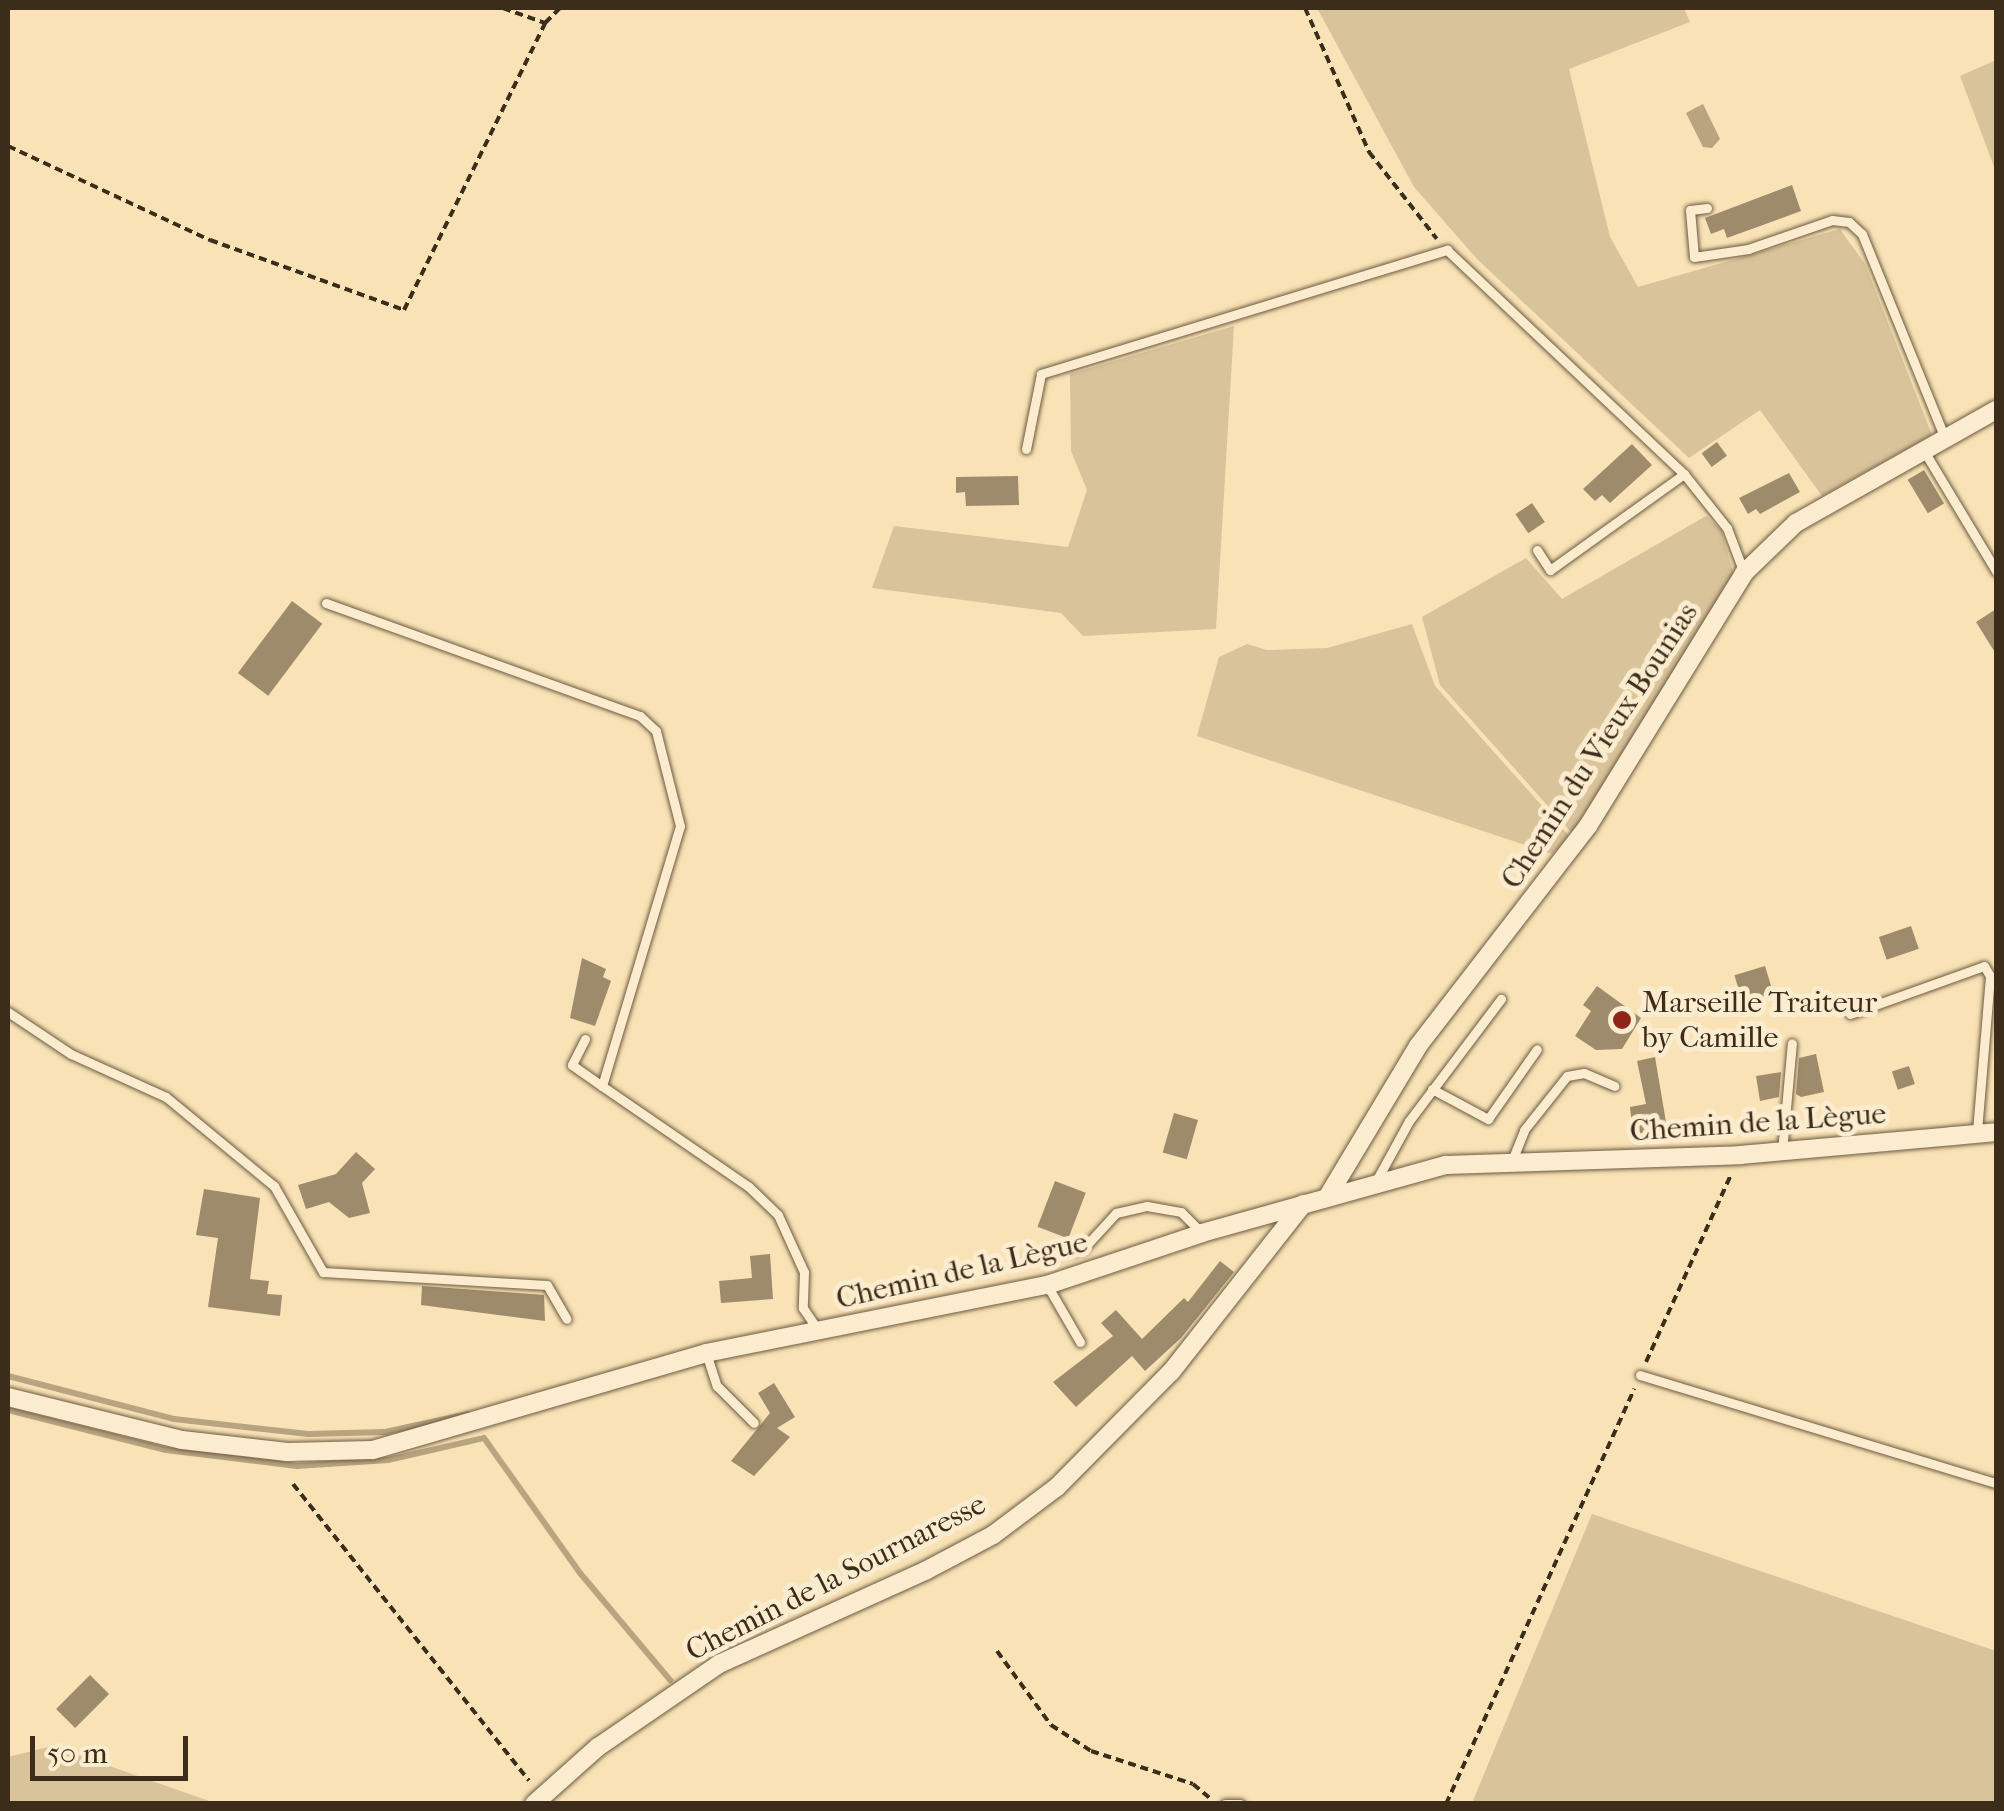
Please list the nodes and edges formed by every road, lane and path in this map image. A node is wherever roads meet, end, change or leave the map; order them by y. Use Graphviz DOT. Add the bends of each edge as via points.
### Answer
graph roads {
  1 [pos="503,8"];
  2 [pos="560,8"];
  3 [pos="1305,8"];
  4 [pos="545,23"];
  5 [pos="8,146"];
  6 [pos="1707,208"];
  7 [pos="1447,250"];
  8 [pos="1996,410"];
  9 [pos="1944,438"];
  10 [pos="1026,449"];
  11 [pos="1924,451"];
  12 [pos="1684,474"];
  13 [pos="1537,550"];
  14 [pos="1996,571"];
  15 [pos="1744,573"];
  16 [pos="326,602"];
  17 [pos="1501,999"];
  18 [pos="8,1012"];
  19 [pos="1850,1014"];
  20 [pos="584,1039"];
  21 [pos="1792,1042"];
  22 [pos="1538,1049"];
  23 [pos="602,1086"];
  24 [pos="1614,1086"];
  25 [pos="1432,1090"];
  26 [pos="1996,1132"];
  27 [pos="1977,1135"];
  28 [pos="1782,1152"];
  29 [pos="1740,1156"];
  30 [pos="1511,1163"];
  31 [pos="1375,1183"];
  32 [pos="1328,1196"];
  33 [pos="1303,1204"];
  34 [pos="1202,1234"];
  35 [pos="1029,1258"];
  36 [pos="1047,1286"];
  37 [pos="568,1319"];
  38 [pos="820,1333"];
  39 [pos="1080,1342"];
  40 [pos="706,1352"];
  41 [pos="1640,1375"];
  42 [pos="8,1397"];
  43 [pos="754,1423"];
  44 [pos="1996,1483"];
  45 [pos="293,1484"];
  46 [pos="997,1651"];
  47 [pos="538,1800"];
  48 [pos="1216,1804"];
  49 [pos="1225,1804"];
  50 [pos="1240,1804"];
  51 [pos="1446,1804"];
  1 -- 4 [label="path"];
  2 -- 4 [label="path"];
  3 -- 7 [label="path" via="1370,152"];
  4 -- 5 [label="path" via="404,310 210,240"];
  6 -- 9 [label="lane" via="1690,210 1694,257 1748,249 1832,220 1849,222 1862,234"];
  7 -- 10 [label="lane" via="1042,374"];
  7 -- 12 [label="lane"];
  8 -- 9 [label="street, Chemin du Vieux Bounias"];
  9 -- 11 [label="street, Chemin du Vieux Bounias"];
  11 -- 14 [label="lane"];
  11 -- 15 [label="street, Chemin du Vieux Bounias" via="1796,523"];
  12 -- 13 [label="lane" via="1550,570"];
  12 -- 15 [label="lane" via="1727,528"];
  15 -- 32 [label="street, Chemin du Vieux Bounias" via="1577,842 1418,1046"];
  16 -- 23 [label="lane" via="640,716 656,731 680,826"];
  17 -- 25 [label="lane"];
  18 -- 37 [label="lane" via="71,1054 166,1097 274,1186 323,1272 548,1286"];
  19 -- 27 [label="lane" via="1984,966 1990,976"];
  20 -- 23 [label="lane" via="572,1065"];
  21 -- 28 [label="lane"];
  22 -- 25 [label="lane" via="1488,1119"];
  23 -- 38 [label="lane" via="749,1187 778,1215 804,1272 803,1308"];
  24 -- 30 [label="lane" via="1584,1073 1567,1076 1524,1130"];
  25 -- 31 [label="lane"];
  26 -- 27 [label="street, Chemin de la Lègue"];
  27 -- 28 [label="street, Chemin de la Lègue"];
  28 -- 29 [label="street, Chemin de la Lègue"];
  29 -- 30 [label="street, Chemin de la Lègue"];
  29 -- 41 [label="path"];
  30 -- 31 [label="street, Chemin de la Lègue" via="1446,1165"];
  31 -- 32 [label="street, Chemin de la Lègue"];
  32 -- 33 [label="street, Chemin de la Lègue"];
  33 -- 34 [label="street, Chemin de la Lègue"];
  33 -- 47 [label="street, Chemin de la Sournaresse" via="1170,1372 1057,1487 993,1535 925,1571 718,1664 598,1746"];
  34 -- 35 [label="lane" via="1181,1212 1148,1206 1116,1213 1084,1249"];
  34 -- 36 [label="street, Chemin de la Lègue"];
  36 -- 38 [label="street, Chemin de la Lègue"];
  36 -- 39 [label="lane"];
  38 -- 40 [label="street, Chemin de la Lègue"];
  40 -- 42 [label="street, Chemin de la Lègue" via="374,1450 287,1452 182,1440"];
  40 -- 43 [label="lane" via="717,1386"];
  41 -- 44 [label="lane"];
  41 -- 51 [label="path"];
  45 -- 47 [label="path"];
  46 -- 48 [label="path" via="1051,1725 1092,1751 1193,1784"];
  49 -- 50 [label="lane"];
}
